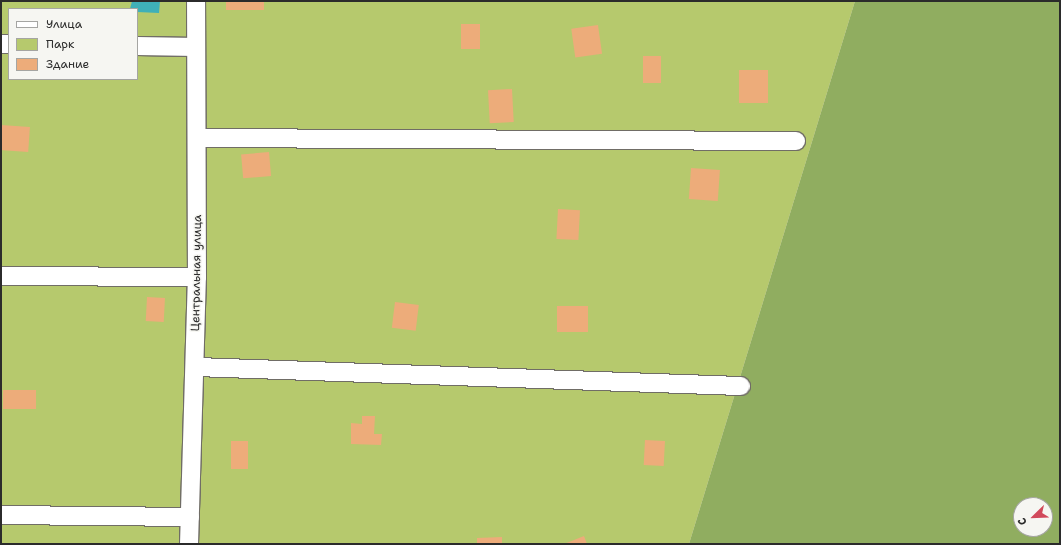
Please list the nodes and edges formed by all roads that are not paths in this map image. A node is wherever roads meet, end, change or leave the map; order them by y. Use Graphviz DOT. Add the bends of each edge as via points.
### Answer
graph roads {
  1 [pos="196,1"];
  2 [pos="138,46"];
  3 [pos="196,47"];
  4 [pos="198,138"];
  5 [pos="796,141"];
  6 [pos="1,276"];
  7 [pos="197,277"];
  8 [pos="196,367"];
  9 [pos="741,386"];
  10 [pos="1,516"];
  11 [pos="190,517"];
  12 [pos="189,544"];
  1 -- 3 [label="street, Центральная улица"];
  2 -- 3 [label="street"];
  3 -- 4 [label="street, Центральная улица"];
  4 -- 5 [label="street"];
  4 -- 7 [label="street, Центральная улица"];
  6 -- 7 [label="street"];
  7 -- 8 [label="street, Центральная улица"];
  8 -- 9 [label="street"];
  8 -- 11 [label="street, Центральная улица"];
  10 -- 11 [label="street"];
  11 -- 12 [label="street, Центральная улица"];
}
